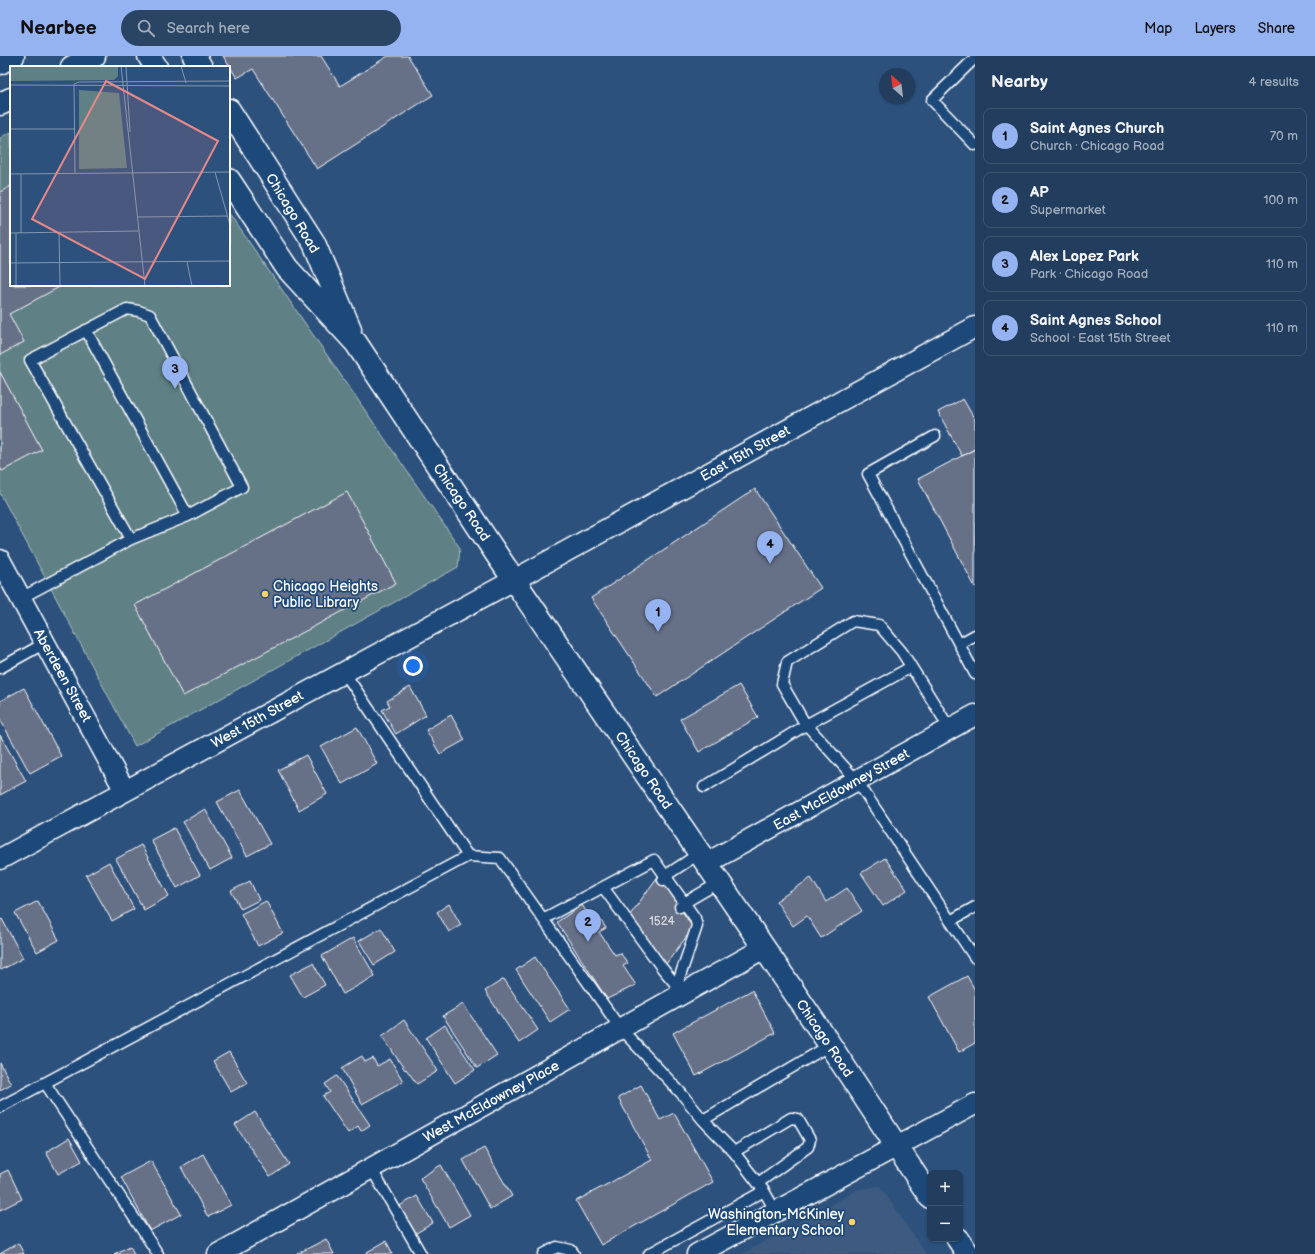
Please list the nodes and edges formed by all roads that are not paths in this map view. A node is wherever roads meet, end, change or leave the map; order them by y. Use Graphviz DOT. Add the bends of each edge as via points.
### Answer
graph roads {
  1 [pos="13,56"];
  2 [pos="94,56"];
  3 [pos="149,56"];
  4 [pos="194,56"];
  5 [pos="975,58"];
  6 [pos="0,63"];
  7 [pos="74,66"];
  8 [pos="155,66"];
  9 [pos="200,66"];
  10 [pos="10,99"];
  11 [pos="0,104"];
  12 [pos="230,112"];
  13 [pos="975,145"];
  14 [pos="230,182"];
  15 [pos="975,327"];
  16 [pos="86,330"];
  17 [pos="356,343"];
  18 [pos="935,436"];
  19 [pos="188,516"];
  20 [pos="131,539"];
  21 [pos="0,560"];
  22 [pos="514,580"];
  23 [pos="21,598"];
  24 [pos="975,635"];
  25 [pos="45,643"];
  26 [pos="959,644"];
  27 [pos="911,667"];
  28 [pos="0,668"];
  29 [pos="344,672"];
  30 [pos="975,674"];
  31 [pos="975,716"];
  32 [pos="806,725"];
  33 [pos="950,729"];
  34 [pos="857,781"];
  35 [pos="704,787"];
  36 [pos="126,791"];
  37 [pos="468,856"];
  38 [pos="704,858"];
  39 [pos="0,859"];
  40 [pos="664,878"];
  41 [pos="720,882"];
  42 [pos="603,887"];
  43 [pos="682,905"];
  44 [pos="975,907"];
  45 [pos="543,918"];
  46 [pos="950,921"];
  47 [pos="764,948"];
  48 [pos="975,958"];
  49 [pos="675,993"];
  50 [pos="620,1028"];
  51 [pos="830,1045"];
  52 [pos="44,1083"];
  53 [pos="975,1104"];
  54 [pos="0,1107"];
  55 [pos="703,1120"];
  56 [pos="896,1146"];
  57 [pos="734,1152"];
  58 [pos="371,1168"];
  59 [pos="761,1186"];
  60 [pos="927,1192"];
  61 [pos="776,1212"];
  62 [pos="960,1242"];
  63 [pos="228,1252"];
  64 [pos="158,1254"];
  65 [pos="421,1254"];
  66 [pos="544,1254"];
  67 [pos="574,1254"];
  68 [pos="648,1254"];
  69 [pos="697,1254"];
  70 [pos="968,1254"];
  1 -- 6 [label="main road"];
  2 -- 7 [label="main road"];
  3 -- 8 [label="main road"];
  4 -- 9 [label="main road"];
  5 -- 13 [label="lane" via="932,100"];
  10 -- 11 [label="main road"];
  12 -- 17 [label="main road, Chicago Road" via="314,243"];
  14 -- 17 [label="main road, Chicago Road" via="287,268"];
  15 -- 22 [label="street, East 15th Street"];
  16 -- 19 [label="lane"];
  16 -- 19 [label="lane" via="127,309 150,315 242,487"];
  16 -- 20 [label="lane" via="30,360"];
  17 -- 22 [label="main road, Chicago Road"];
  18 -- 26 [label="lane" via="868,474"];
  19 -- 20 [label="lane"];
  20 -- 23 [label="lane"];
  21 -- 23 [label="street, Aberdeen Street"];
  22 -- 29 [label="street, West 15th Street"];
  22 -- 38 [label="main road, Chicago Road"];
  23 -- 25 [label="street, Aberdeen Street"];
  24 -- 26 [label="lane"];
  25 -- 28 [label="lane"];
  25 -- 36 [label="street, Aberdeen Street"];
  26 -- 30 [label="lane"];
  27 -- 32 [label="lane"];
  27 -- 32 [label="lane" via="879,625 853,621 787,662 782,684"];
  27 -- 33 [label="lane"];
  29 -- 36 [label="street, West 15th Street"];
  29 -- 37 [label="lane"];
  31 -- 33 [label="street, East McEldowney Street"];
  32 -- 34 [label="lane"];
  32 -- 35 [label="lane"];
  33 -- 34 [label="street, East McEldowney Street"];
  34 -- 38 [label="street, East McEldowney Street"];
  34 -- 46 [label="lane"];
  36 -- 39 [label="street, West 15th Street"];
  37 -- 45 [label="lane" via="500,858"];
  37 -- 52 [label="lane"];
  38 -- 40 [label="lane"];
  38 -- 41 [label="main road, Chicago Road"];
  40 -- 42 [label="lane" via="654,860"];
  40 -- 43 [label="lane"];
  41 -- 43 [label="lane"];
  41 -- 47 [label="main road, Chicago Road"];
  42 -- 45 [label="lane"];
  42 -- 49 [label="lane" via="634,922 660,960"];
  43 -- 49 [label="lane" via="697,926"];
  44 -- 46 [label="lane"];
  45 -- 50 [label="lane"];
  46 -- 48 [label="lane"];
  47 -- 49 [label="street, West McEldowney Place"];
  47 -- 51 [label="main road, Chicago Road"];
  49 -- 50 [label="street, West McEldowney Place"];
  50 -- 55 [label="lane"];
  50 -- 58 [label="street, West McEldowney Place"];
  51 -- 55 [label="lane"];
  51 -- 56 [label="main road, Chicago Road"];
  52 -- 54 [label="lane"];
  52 -- 64 [label="lane"];
  53 -- 56 [label="street"];
  55 -- 57 [label="lane"];
  56 -- 60 [label="main road, Chicago Road"];
  56 -- 61 [label="street"];
  57 -- 59 [label="lane"];
  57 -- 59 [label="lane" via="791,1118 798,1120 810,1140 808,1147"];
  58 -- 63 [label="street, West McEldowney Place"];
  58 -- 65 [label="lane"];
  59 -- 61 [label="lane"];
  59 -- 68 [label="lane"];
  61 -- 69 [label="street"];
  62 -- 70 [label="main road"];
  66 -- 67 [label="lane" via="557,1247 572,1250"];
}
